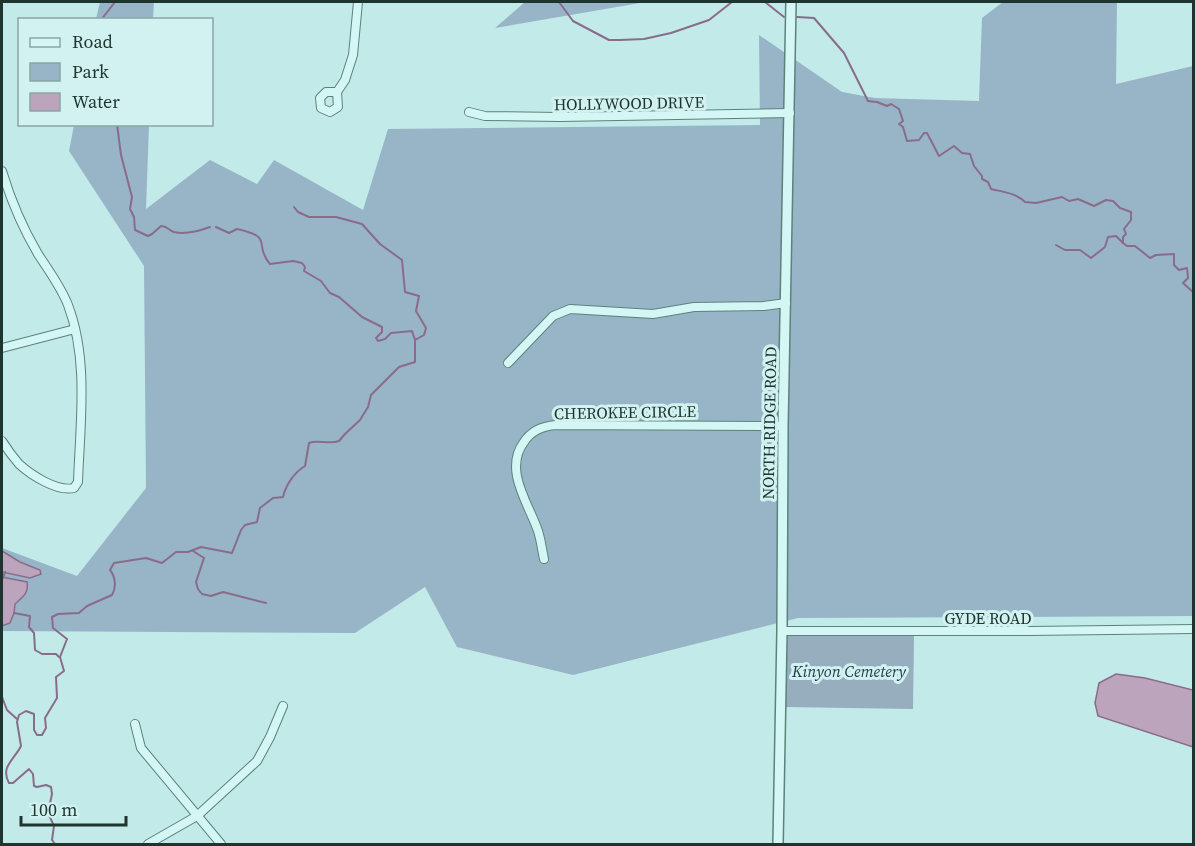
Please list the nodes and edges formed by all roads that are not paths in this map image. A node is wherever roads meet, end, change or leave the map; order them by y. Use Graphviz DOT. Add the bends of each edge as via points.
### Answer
graph roads {
  1 [pos="358,2"];
  2 [pos="791,2"];
  3 [pos="337,92"];
  4 [pos="469,112"];
  5 [pos="790,113"];
  6 [pos="2,171"];
  7 [pos="5,198"];
  8 [pos="786,303"];
  9 [pos="75,329"];
  10 [pos="2,348"];
  11 [pos="508,363"];
  12 [pos="783,426"];
  13 [pos="2,441"];
  14 [pos="544,559"];
  15 [pos="1194,629"];
  16 [pos="782,631"];
  17 [pos="283,706"];
  18 [pos="135,724"];
  19 [pos="197,816"];
  20 [pos="148,844"];
  21 [pos="221,844"];
  22 [pos="778,844"];
  1 -- 3 [label="street" via="353,55"];
  2 -- 5 [label="street, NORTH RIDGE ROAD"];
  4 -- 5 [label="street, HOLLYWOOD DRIVE" via="486,116 560,117"];
  5 -- 8 [label="street, NORTH RIDGE ROAD"];
  6 -- 7 [label="street"];
  7 -- 9 [label="street" via="64,297"];
  8 -- 11 [label="street" via="694,307 653,314 570,309 553,316"];
  8 -- 12 [label="street, NORTH RIDGE ROAD"];
  9 -- 10 [label="street"];
  9 -- 13 [label="street" via="81,370 78,482 67,490 34,475 18,463"];
  12 -- 14 [label="street, CHEROKEE CIRCLE" via="556,425 536,431 520,447 516,469"];
  12 -- 16 [label="street, NORTH RIDGE ROAD"];
  15 -- 16 [label="street, GYDE ROAD"];
  16 -- 22 [label="street, NORTH RIDGE ROAD"];
  17 -- 19 [label="street" via="256,761"];
  18 -- 19 [label="street" via="141,748"];
  19 -- 20 [label="street"];
  19 -- 21 [label="street"];
}
